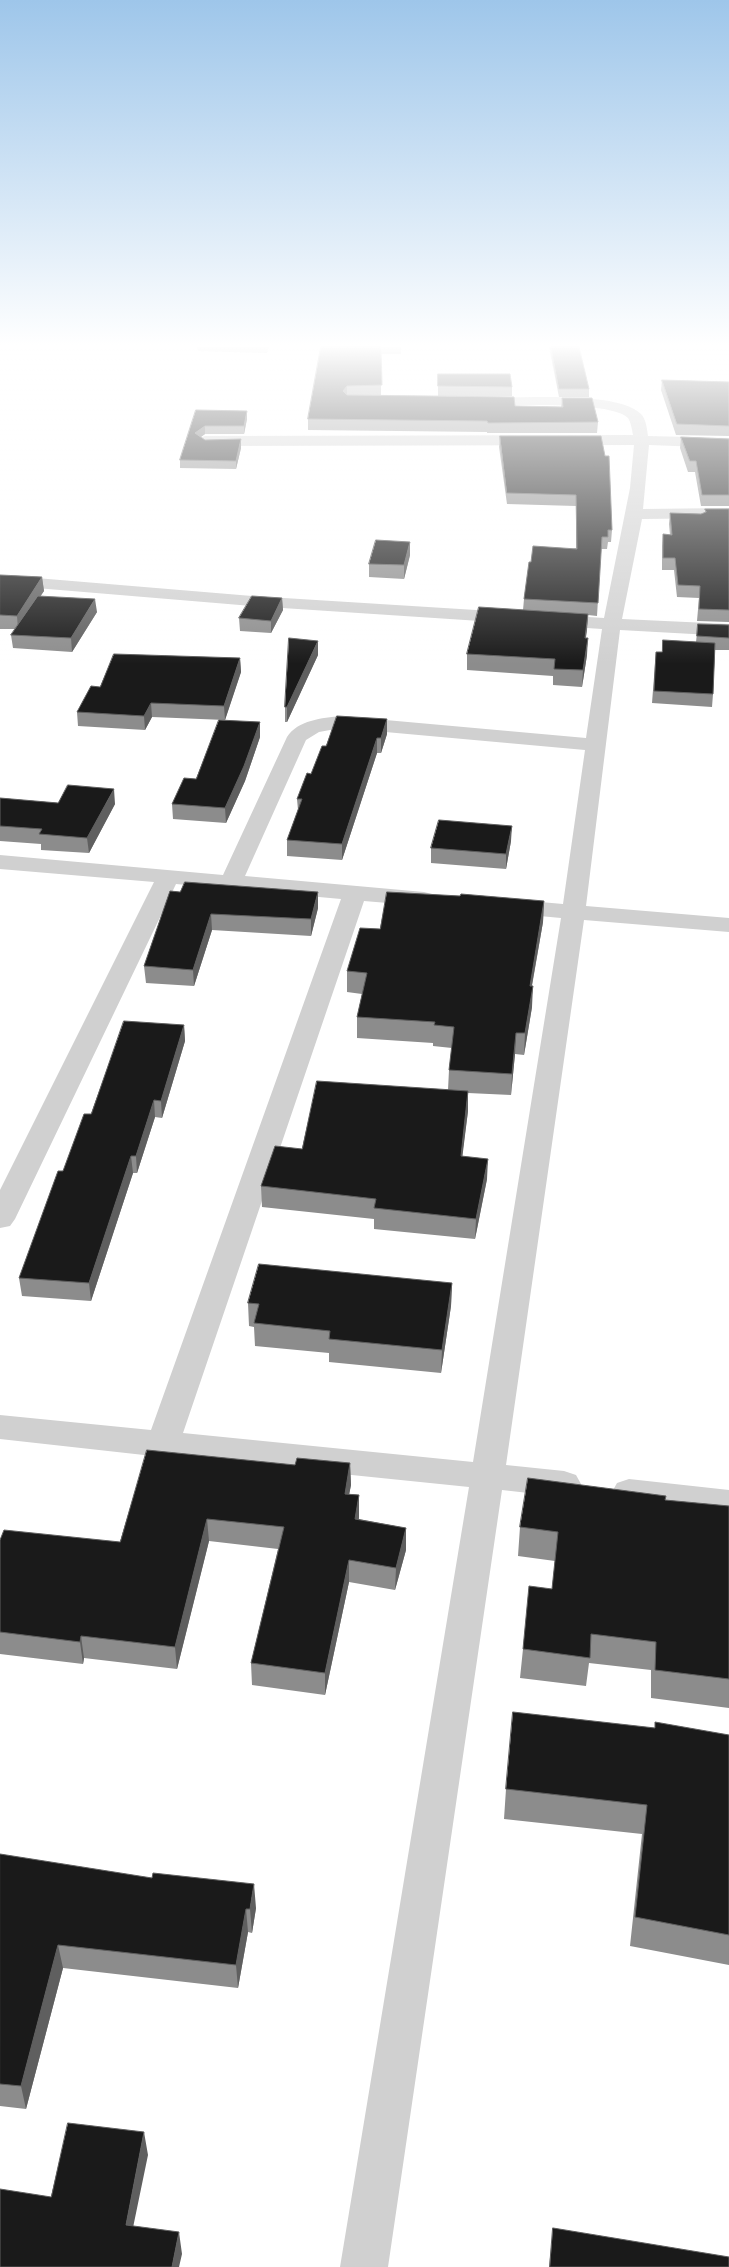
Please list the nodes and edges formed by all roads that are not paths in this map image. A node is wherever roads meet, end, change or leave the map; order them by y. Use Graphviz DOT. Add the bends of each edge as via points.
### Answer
graph roads {
  1 [pos="642,453"];
  2 [pos="633,514"];
  3 [pos="729,514"];
  4 [pos="0,580"];
  5 [pos="612,624"];
  6 [pos="729,630"];
  7 [pos="596,745"];
  8 [pos="0,862"];
  9 [pos="168,876"];
  10 [pos="231,882"];
  11 [pos="355,893"];
  12 [pos="441,900"];
  13 [pos="488,904"];
  14 [pos="574,912"];
  15 [pos="729,925"];
  16 [pos="0,1219"];
  17 [pos="0,1427"];
  18 [pos="162,1445"];
  19 [pos="488,1476"];
  20 [pos="729,1504"];
  21 [pos="364,2267"];
  1 -- 2 [label="street"];
  2 -- 3 [label="street"];
  2 -- 5 [label="street"];
  4 -- 5 [label="street" via="252,601"];
  5 -- 6 [label="street"];
  5 -- 7 [label="street"];
  7 -- 10 [label="street" via="341,722 305,729 297,737"];
  7 -- 14 [label="street"];
  8 -- 9 [label="street"];
  9 -- 10 [label="street"];
  9 -- 16 [label="street"];
  10 -- 11 [label="street"];
  11 -- 12 [label="street"];
  11 -- 18 [label="street"];
  13 -- 14 [label="street"];
  14 -- 15 [label="street"];
  14 -- 19 [label="street"];
  17 -- 18 [label="street"];
  18 -- 19 [label="street"];
  19 -- 20 [label="street"];
  19 -- 21 [label="street"];
}
